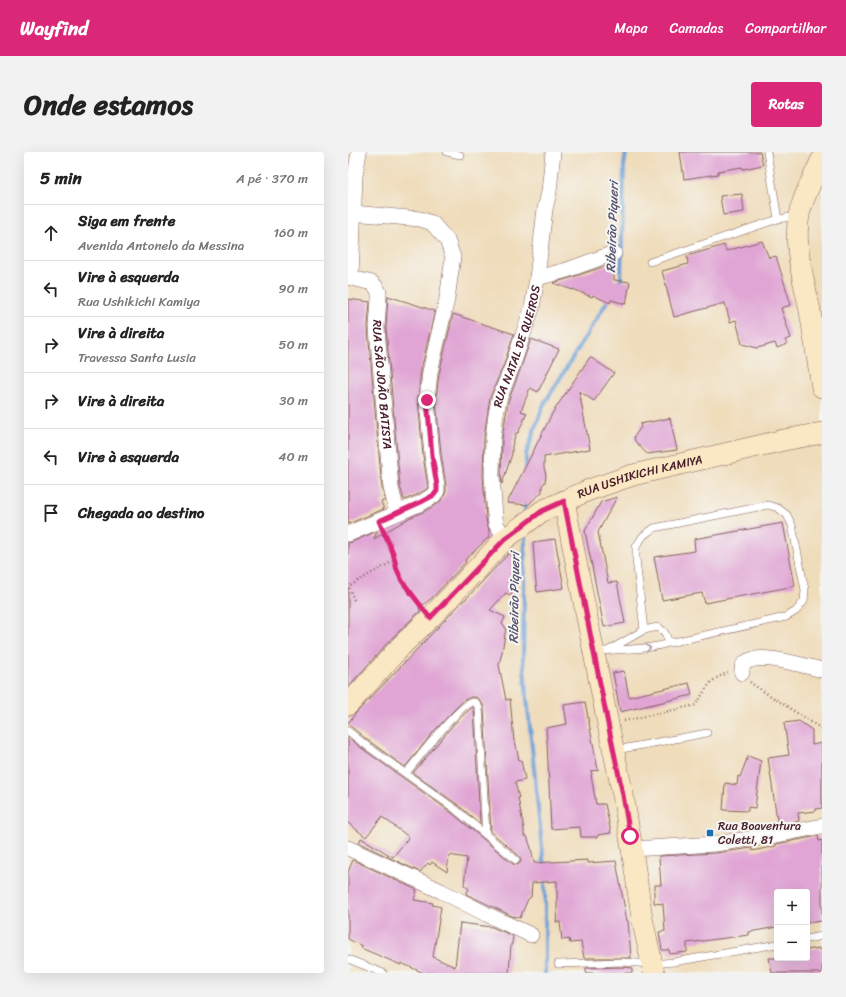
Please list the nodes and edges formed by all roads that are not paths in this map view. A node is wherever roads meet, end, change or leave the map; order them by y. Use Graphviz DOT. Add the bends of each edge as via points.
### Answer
graph roads {
  1 [pos="359,152"];
  2 [pos="447,152"];
  3 [pos="553,152"];
  4 [pos="766,152"];
  5 [pos="460,155"];
  6 [pos="822,159"];
  7 [pos="353,212"];
  8 [pos="799,215"];
  9 [pos="778,219"];
  10 [pos="614,253"];
  11 [pos="650,262"];
  12 [pos="349,278"];
  13 [pos="537,278"];
  14 [pos="822,386"];
  15 [pos="822,433"];
  16 [pos="564,501"];
  17 [pos="397,512"];
  18 [pos="348,534"];
  19 [pos="508,536"];
  20 [pos="644,630"];
  21 [pos="669,643"];
  22 [pos="601,651"];
  23 [pos="822,670"];
  24 [pos="742,673"];
  25 [pos="348,705"];
  26 [pos="348,731"];
  27 [pos="707,733"];
  28 [pos="613,750"];
  29 [pos="406,773"];
  30 [pos="822,826"];
  31 [pos="486,835"];
  32 [pos="348,848"];
  33 [pos="632,849"];
  34 [pos="516,860"];
  35 [pos="531,936"];
  36 [pos="822,936"];
  37 [pos="810,938"];
  38 [pos="774,945"];
  39 [pos="348,959"];
  40 [pos="558,964"];
  41 [pos="653,968"];
  42 [pos="383,973"];
  1 -- 7 [label="street"];
  2 -- 5 [label="lane"];
  3 -- 13 [label="street, RUA NATAL DE QUEIROS"];
  4 -- 9 [label="lane"];
  6 -- 8 [label="main road" via="805,195"];
  7 -- 12 [label="street"];
  7 -- 17 [label="street" via="420,219 432,223 447,240 454,257 430,372 427,400 437,491 421,502"];
  8 -- 9 [label="lane"];
  8 -- 14 [label="main road" via="800,264"];
  9 -- 11 [label="lane"];
  10 -- 13 [label="street"];
  12 -- 17 [label="street, RUA SÃO JOÃO BATISTA" via="372,284 379,292 378,341 391,488"];
  13 -- 19 [label="street, RUA NATAL DE QUEIROS" via="532,308 499,399 493,432 492,475 496,524"];
  15 -- 16 [label="main road, RUA USHIKICHI KAMIYA" via="633,475"];
  16 -- 19 [label="main road, RUA USHIKICHI KAMIYA" via="542,511"];
  16 -- 22 [label="main road"];
  17 -- 18 [label="street"];
  19 -- 25 [label="main road, RUA USHIKICHI KAMIYA" via="401,646"];
  20 -- 21 [label="lane" via="658,627 664,630"];
  20 -- 21 [label="lane" via="636,559 636,547 643,536 654,528 768,505 778,508 787,515 792,525 806,590 804,601 796,611 786,617"];
  20 -- 22 [label="lane"];
  22 -- 21 [label="lane, one-way" via="648,648"];
  22 -- 28 [label="main road"];
  23 -- 24 [label="street" via="757,658 748,660 741,668"];
  26 -- 29 [label="lane"];
  27 -- 28 [label="lane"];
  28 -- 33 [label="main road"];
  29 -- 31 [label="lane"];
  29 -- 31 [label="lane" via="456,715 469,703 476,702 479,708"];
  30 -- 33 [label="street" via="715,844"];
  31 -- 34 [label="lane"];
  32 -- 35 [label="street"];
  33 -- 41 [label="main road" via="642,918"];
  36 -- 37 [label="lane"];
  38 -- 41 [label="lane"];
  39 -- 42 [label="lane"];
  40 -- 41 [label="lane" via="623,962"];
}
